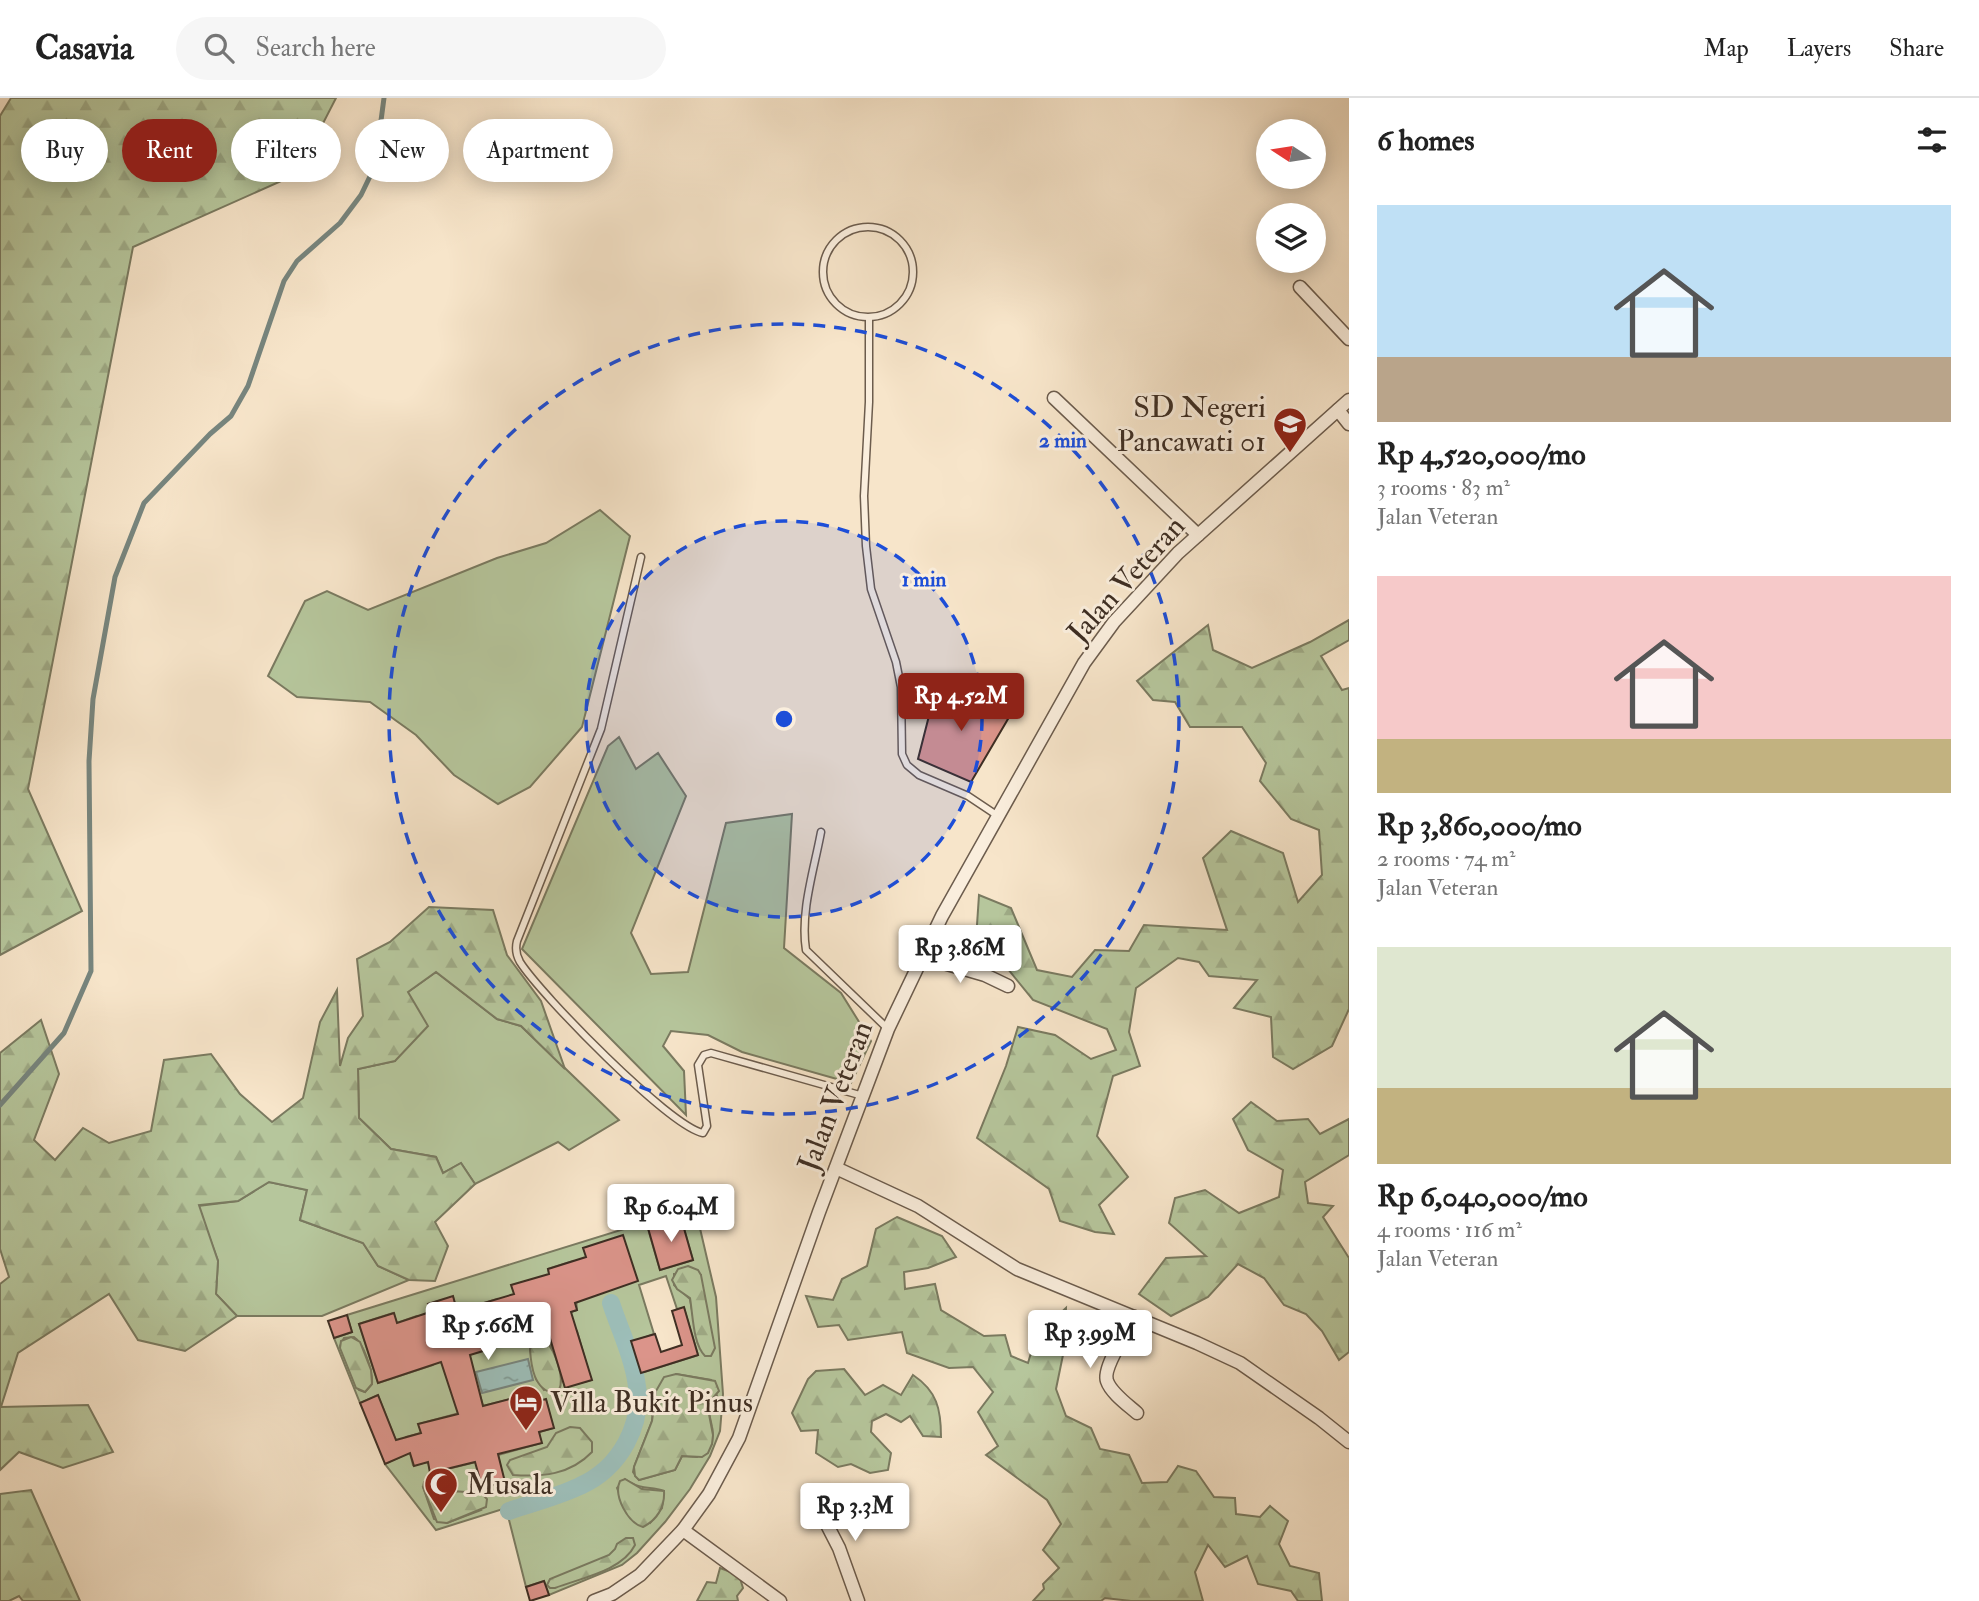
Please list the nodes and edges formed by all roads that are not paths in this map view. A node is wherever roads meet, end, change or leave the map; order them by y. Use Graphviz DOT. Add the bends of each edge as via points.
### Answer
graph roads {
  1 [pos="1300,287"];
  2 [pos="869,318"];
  3 [pos="1349,339"];
  4 [pos="1054,398"];
  5 [pos="1349,400"];
  6 [pos="1338,410"];
  7 [pos="1349,424"];
  8 [pos="1198,536"];
  9 [pos="641,557"];
  10 [pos="999,817"];
  11 [pos="821,832"];
  12 [pos="923,957"];
  13 [pos="1008,986"];
  14 [pos="888,1029"];
  15 [pos="863,1096"];
  16 [pos="836,1168"];
  17 [pos="1135,1317"];
  18 [pos="1137,1413"];
  19 [pos="1349,1442"];
  20 [pos="820,1492"];
  21 [pos="683,1530"];
  22 [pos="594,1601"];
  23 [pos="780,1601"];
  24 [pos="858,1601"];
  1 -- 3 [label="street"];
  2 -- 2 [label="lane" via="884,315 907,296 913,267 900,240 873,227 839,238 826,256 823,270 831,299 841,309"];
  2 -- 10 [label="lane" via="866,546 871,589 901,687 902,754 919,775 968,796"];
  4 -- 8 [label="street"];
  5 -- 6 [label="street, Jalan Veteran"];
  6 -- 7 [label="street"];
  6 -- 8 [label="street, Jalan Veteran"];
  8 -- 10 [label="street, Jalan Veteran" via="1114,622 1084,663"];
  9 -- 15 [label="lane" via="601,729 517,942 519,961 563,1013 666,1111 694,1131 703,1133 707,1126 698,1065 711,1053"];
  10 -- 12 [label="street, Jalan Veteran"];
  11 -- 14 [label="lane" via="806,913 807,950"];
  12 -- 13 [label="street"];
  12 -- 14 [label="street, Jalan Veteran"];
  14 -- 15 [label="street, Jalan Veteran"];
  15 -- 16 [label="street, Jalan Veteran"];
  16 -- 17 [label="street" via="918,1206 1017,1269"];
  16 -- 21 [label="street, Jalan Veteran" via="739,1438"];
  17 -- 18 [label="street" via="1106,1375 1110,1386"];
  17 -- 19 [label="street" via="1240,1363"];
  20 -- 24 [label="street" via="821,1513"];
  21 -- 22 [label="street, Jalan Veteran" via="640,1575"];
  21 -- 23 [label="street"];
}
